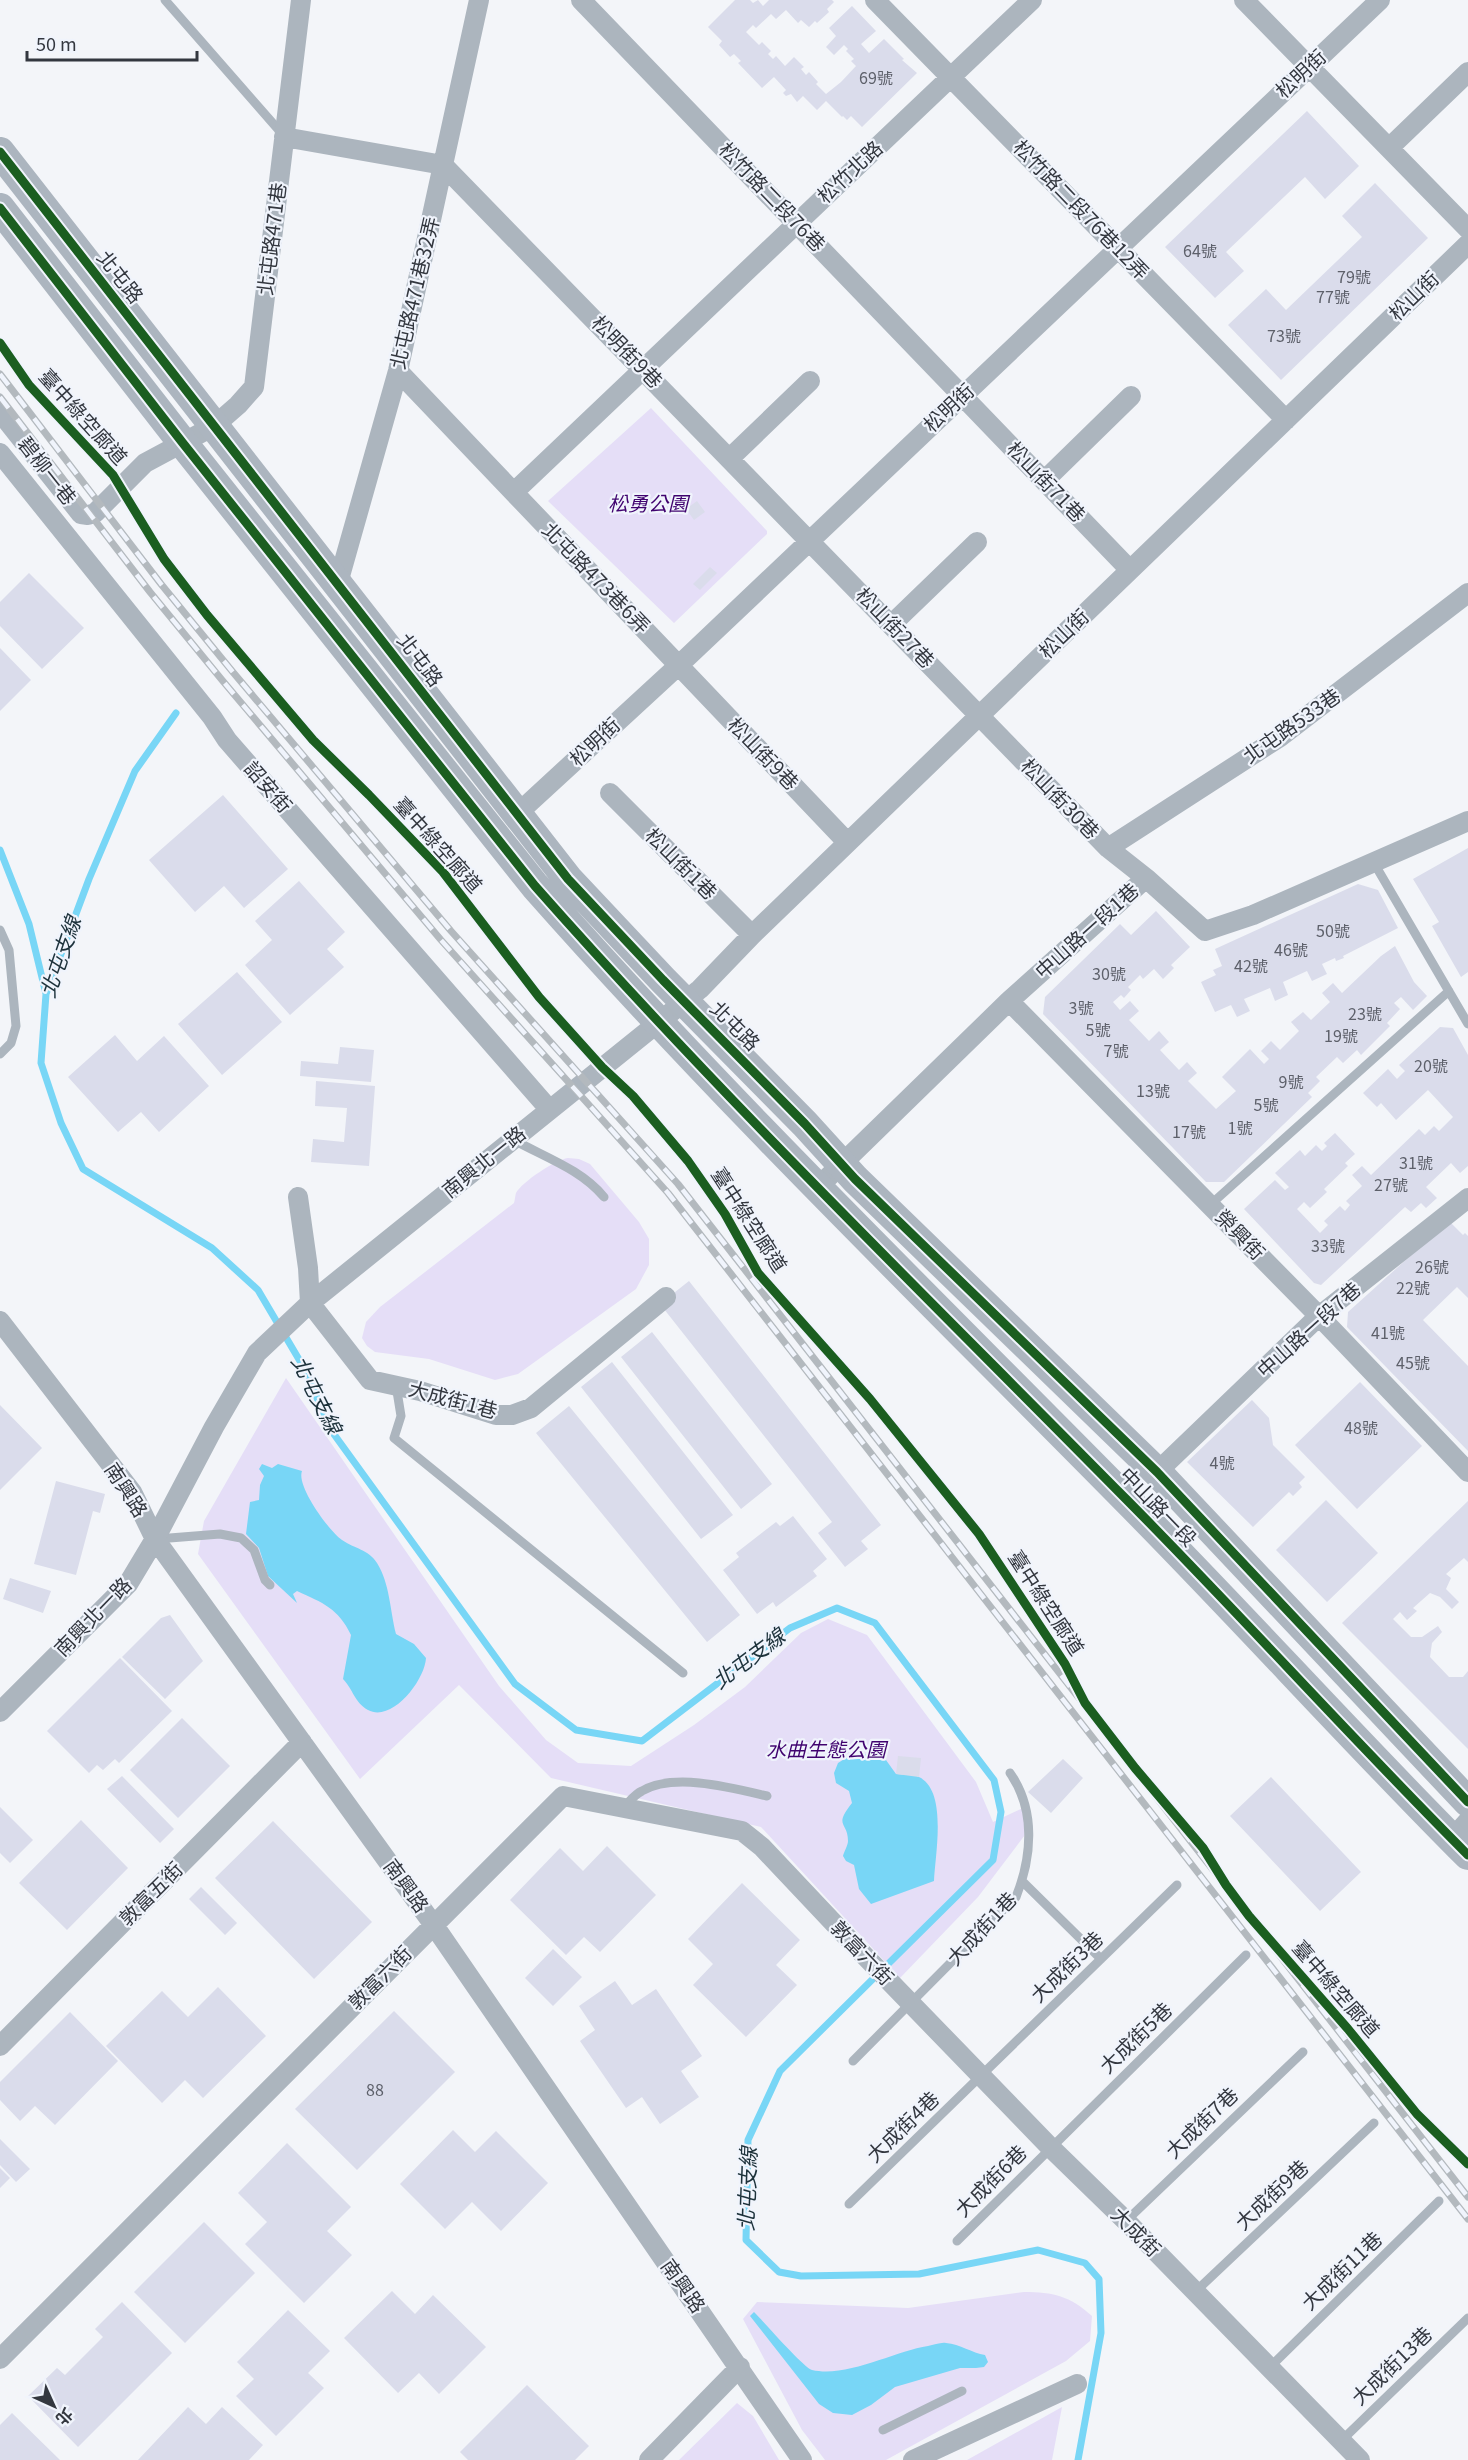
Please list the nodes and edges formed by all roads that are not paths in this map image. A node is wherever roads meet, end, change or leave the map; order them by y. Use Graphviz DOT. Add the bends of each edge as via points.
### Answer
graph roads {
  1 [pos="165,0"];
  2 [pos="301,0"];
  3 [pos="479,0"];
  4 [pos="581,0"];
  5 [pos="875,0"];
  6 [pos="1032,0"];
  7 [pos="1244,0"];
  8 [pos="1380,0"];
  9 [pos="1309,67"];
  10 [pos="1468,72"];
  11 [pos="951,77"];
  12 [pos="284,137"];
  13 [pos="1389,148"];
  14 [pos="0,152"];
  15 [pos="443,165"];
  16 [pos="0,208"];
  17 [pos="797,222"];
  18 [pos="1468,229"];
  19 [pos="1468,244"];
  20 [pos="1118,248"];
  21 [pos="642,369"];
  22 [pos="398,371"];
  23 [pos="810,381"];
  24 [pos="963,395"];
  25 [pos="1131,396"];
  26 [pos="0,412"];
  27 [pos="1286,420"];
  28 [pos="214,426"];
  29 [pos="183,442"];
  30 [pos="0,453"];
  31 [pos="730,458"];
  32 [pos="1045,480"];
  33 [pos="514,492"];
  34 [pos="809,540"];
  35 [pos="977,542"];
  36 [pos="1130,570"];
  37 [pos="338,583"];
  38 [pos="1468,593"];
  39 [pos="892,624"];
  40 [pos="679,665"];
  41 [pos="979,715"];
  42 [pos="610,793"];
  43 [pos="516,815"];
  44 [pos="1468,821"];
  45 [pos="847,842"];
  46 [pos="1108,848"];
  47 [pos="1374,863"];
  48 [pos="1146,878"];
  49 [pos="0,930"];
  50 [pos="752,935"];
  51 [pos="1449,991"];
  52 [pos="1009,1001"];
  53 [pos="685,1002"];
  54 [pos="660,1022"];
  55 [pos="1468,1024"];
  56 [pos="0,1054"];
  57 [pos="549,1109"];
  58 [pos="512,1139"];
  59 [pos="840,1164"];
  60 [pos="817,1188"];
  61 [pos="298,1197"];
  62 [pos="604,1197"];
  63 [pos="1468,1198"];
  64 [pos="1210,1205"];
  65 [pos="666,1297"];
  66 [pos="310,1303"];
  67 [pos="1319,1316"];
  68 [pos="0,1322"];
  69 [pos="396,1385"];
  70 [pos="1157,1472"];
  71 [pos="1468,1472"];
  72 [pos="155,1539"];
  73 [pos="270,1585"];
  74 [pos="683,1673"];
  75 [pos="0,1712"];
  76 [pos="302,1742"];
  77 [pos="1010,1773"];
  78 [pos="767,1796"];
  79 [pos="1468,1802"];
  80 [pos="624,1807"];
  81 [pos="1463,1838"];
  82 [pos="1022,1881"];
  83 [pos="1177,1885"];
  84 [pos="433,1924"];
  85 [pos="1246,1954"];
  86 [pos="1101,1959"];
  87 [pos="911,2004"];
  88 [pos="0,2046"];
  89 [pos="1303,2052"];
  90 [pos="853,2061"];
  91 [pos="982,2075"];
  92 [pos="1374,2123"];
  93 [pos="1050,2147"];
  94 [pos="1440,2201"];
  95 [pos="849,2204"];
  96 [pos="1126,2221"];
  97 [pos="957,2241"];
  98 [pos="1195,2292"];
  99 [pos="1468,2318"];
  100 [pos="0,2359"];
  101 [pos="740,2367"];
  102 [pos="1270,2367"];
  103 [pos="1077,2384"];
  104 [pos="962,2391"];
  105 [pos="883,2430"];
  106 [pos="1341,2441"];
  107 [pos="649,2460"];
  108 [pos="802,2460"];
  109 [pos="913,2460"];
  110 [pos="1360,2460"];
  1 -- 12 [label="lane"];
  2 -- 12 [label="street, 北屯路471巷"];
  3 -- 15 [label="street, 北屯路471巷32弄"];
  4 -- 17 [label="street, 松竹路二段76巷"];
  5 -- 11 [label="street, 松竹路二段76巷12弄"];
  6 -- 11 [label="street, 松竹北路"];
  7 -- 9 [label="street"];
  8 -- 9 [label="street, 松明街"];
  9 -- 13 [label="street"];
  9 -- 20 [label="street, 松明街"];
  10 -- 13 [label="street"];
  11 -- 17 [label="street, 松竹北路"];
  11 -- 20 [label="street, 松竹路二段76巷12弄"];
  12 -- 15 [label="street"];
  12 -- 28 [label="street, 北屯路471巷" via="254,387"];
  13 -- 18 [label="street"];
  14 -- 28 [label="main road, 北屯路"];
  15 -- 21 [label="street, 松明街9巷"];
  15 -- 22 [label="street, 北屯路471巷32弄"];
  16 -- 29 [label="main road"];
  17 -- 21 [label="street, 松竹北路"];
  17 -- 24 [label="street, 松竹路二段76巷"];
  19 -- 27 [label="street, 松山街"];
  20 -- 24 [label="street, 松明街"];
  20 -- 27 [label="street, 松竹路二段76巷12弄"];
  21 -- 31 [label="street, 松明街9巷"];
  21 -- 33 [label="street"];
  22 -- 33 [label="street, 北屯路473巷6弄"];
  22 -- 37 [label="street, 北屯路471巷32弄"];
  23 -- 31 [label="street"];
  24 -- 32 [label="street, 松山街71巷"];
  24 -- 34 [label="street, 松明街"];
  25 -- 32 [label="street"];
  26 -- 29 [label="street, 碧柳一巷" via="81,514 95,513 145,463"];
  27 -- 36 [label="street, 松山街"];
  28 -- 29 [label="street, 北屯路471巷"];
  28 -- 37 [label="main road, 北屯路"];
  29 -- 54 [label="main road" via="535,886"];
  30 -- 57 [label="street, 詔安街" via="227,740"];
  31 -- 34 [label="street, 松明街9巷"];
  32 -- 36 [label="street, 松山街71巷"];
  33 -- 40 [label="street, 北屯路473巷6弄"];
  34 -- 39 [label="street, 松山街27巷"];
  34 -- 40 [label="street, 松明街"];
  35 -- 39 [label="street"];
  36 -- 41 [label="street, 松山街"];
  37 -- 43 [label="main road, 北屯路"];
  38 -- 46 [label="street, 北屯路533巷" via="1280,737"];
  39 -- 41 [label="street, 松山街27巷"];
  40 -- 43 [label="street, 松明街"];
  40 -- 45 [label="street, 松山街9巷"];
  41 -- 45 [label="street, 松山街"];
  41 -- 46 [label="street, 松山街30巷"];
  42 -- 50 [label="street, 松山街1巷"];
  43 -- 53 [label="main road, 北屯路" via="568,879"];
  44 -- 47 [label="street, 中山路一段1巷"];
  45 -- 50 [label="street, 松山街"];
  46 -- 48 [label="street, 松山街30巷"];
  47 -- 48 [label="street, 中山路一段1巷" via="1253,915 1205,931"];
  47 -- 51 [label="lane"];
  48 -- 52 [label="street, 中山路一段1巷"];
  49 -- 56 [label="lane" via="9,950 16,1026 11,1043"];
  50 -- 53 [label="street, 松山街"];
  51 -- 55 [label="lane"];
  51 -- 64 [label="lane"];
  52 -- 59 [label="street, 中山路一段1巷"];
  52 -- 64 [label="street, 榮興街"];
  53 -- 54 [label="street, 松山街"];
  53 -- 59 [label="main road, 北屯路"];
  54 -- 57 [label="street, 南興北一路"];
  54 -- 60 [label="main road"];
  57 -- 58 [label="street, 南興北一路"];
  58 -- 62 [label="lane" via="575,1171"];
  58 -- 66 [label="street, 南興北一路"];
  59 -- 60 [label="street, 中山路一段1巷"];
  59 -- 70 [label="main road, 中山路一段"];
  60 -- 81 [label="main road, 中山路一段"];
  61 -- 66 [label="street"];
  63 -- 67 [label="street, 中山路一段7巷"];
  64 -- 67 [label="street, 榮興街"];
  65 -- 69 [label="street, 大成街1巷" via="531,1408 495,1414"];
  66 -- 69 [label="street, 大成街1巷" via="370,1380"];
  66 -- 72 [label="street, 南興北一路" via="257,1353"];
  67 -- 70 [label="street, 中山路一段7巷"];
  67 -- 71 [label="street, 榮興街"];
  68 -- 72 [label="street, 南興路" via="132,1492"];
  69 -- 74 [label="lane" via="401,1416 394,1438"];
  70 -- 79 [label="main road, 中山路一段"];
  72 -- 73 [label="lane" via="220,1533 241,1538 254,1550"];
  72 -- 75 [label="street, 南興北一路" via="128,1584"];
  72 -- 76 [label="street, 南興路"];
  76 -- 84 [label="street, 南興路"];
  76 -- 88 [label="street, 敦富五街"];
  77 -- 82 [label="lane, 大成街1巷" via="1017,1783 1031,1829"];
  78 -- 80 [label="lane" via="709,1785 668,1783 642,1791"];
  80 -- 84 [label="street, 敦富六街" via="563,1796"];
  80 -- 87 [label="street, 敦富六街" via="742,1831 762,1847"];
  82 -- 86 [label="lane"];
  82 -- 87 [label="lane, 大成街1巷" via="1016,1897"];
  83 -- 86 [label="lane, 大成街3巷"];
  84 -- 100 [label="street, 敦富六街"];
  84 -- 101 [label="street, 南興路"];
  85 -- 93 [label="lane, 大成街5巷"];
  86 -- 91 [label="lane, 大成街3巷"];
  87 -- 90 [label="lane, 大成街1巷"];
  87 -- 91 [label="street, 大成街"];
  89 -- 96 [label="lane, 大成街7巷"];
  91 -- 93 [label="street, 大成街"];
  91 -- 95 [label="lane, 大成街4巷"];
  92 -- 98 [label="lane, 大成街9巷"];
  93 -- 96 [label="street, 大成街"];
  93 -- 97 [label="lane, 大成街6巷"];
  94 -- 102 [label="lane, 大成街11巷"];
  96 -- 98 [label="street, 大成街"];
  98 -- 102 [label="street, 大成街"];
  99 -- 106 [label="lane, 大成街13巷"];
  101 -- 107 [label="street"];
  101 -- 108 [label="street, 南興路"];
  102 -- 106 [label="street, 大成街"];
  103 -- 109 [label="street"];
  104 -- 105 [label="lane"];
  106 -- 110 [label="street, 大成街"];
}
